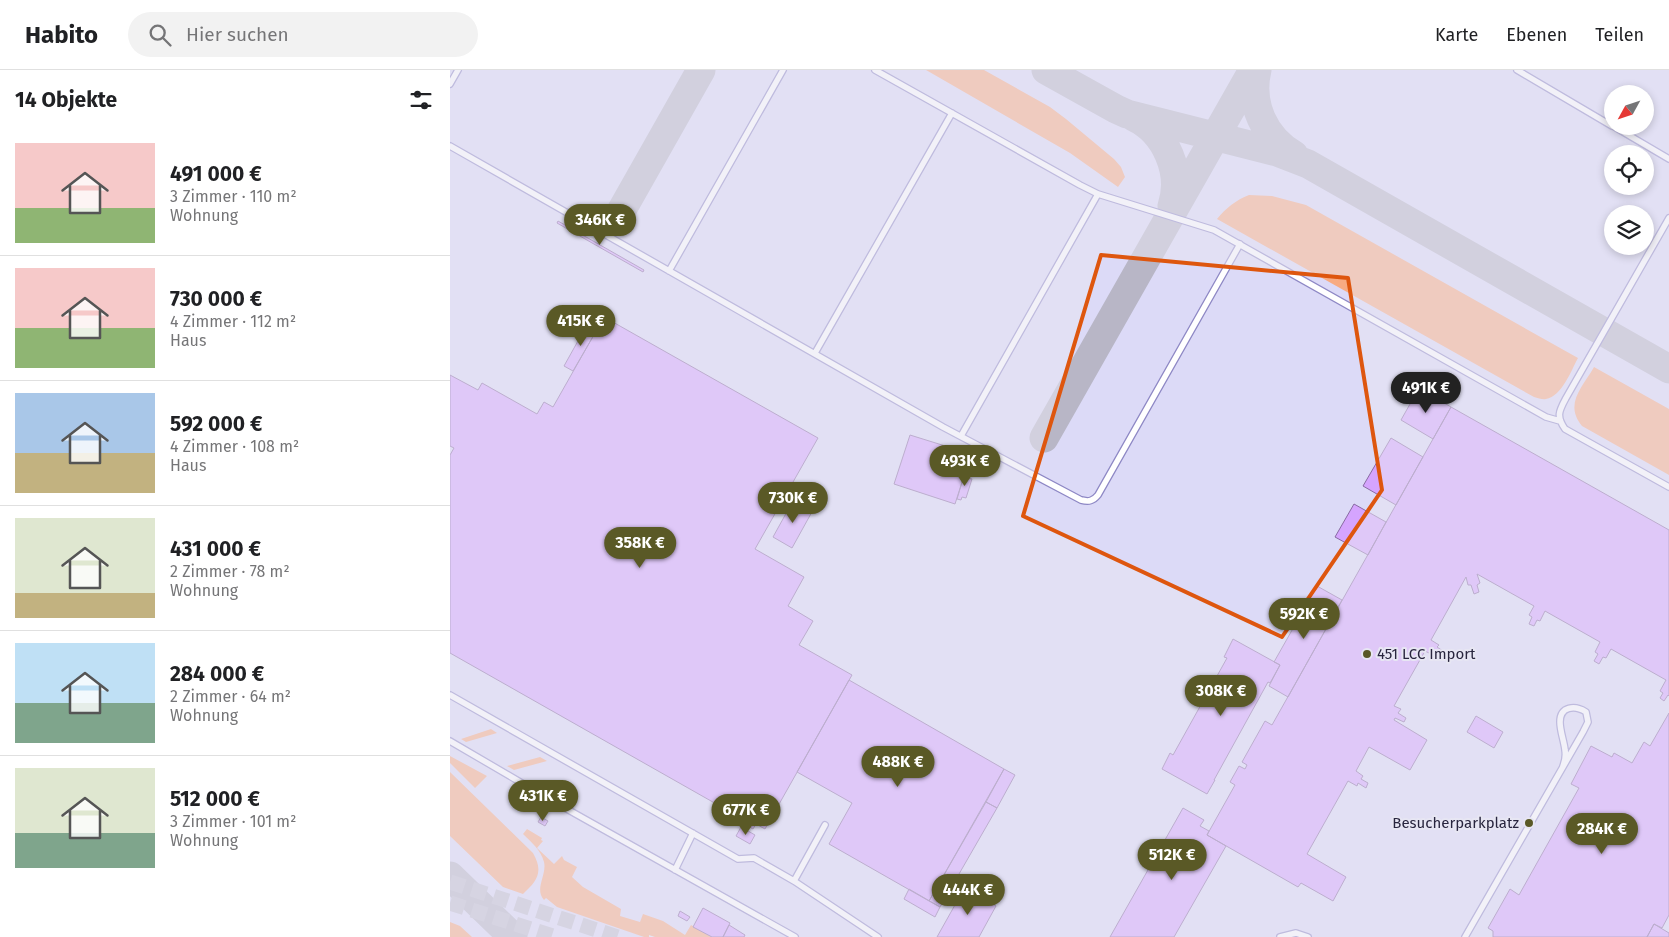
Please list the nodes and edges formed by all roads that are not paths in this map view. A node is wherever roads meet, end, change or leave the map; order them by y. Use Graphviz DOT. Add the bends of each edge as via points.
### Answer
graph roads {
  1 [pos="458,70"];
  2 [pos="783,70"];
  3 [pos="875,70"];
  4 [pos="1517,70"];
  5 [pos="450,84"];
  6 [pos="952,113"];
  7 [pos="1604,121"];
  8 [pos="1628,135"];
  9 [pos="450,146"];
  10 [pos="1669,159"];
  11 [pos="1098,194"];
  12 [pos="1669,218"];
  13 [pos="1240,244"];
  14 [pos="669,270"];
  15 [pos="815,353"];
  16 [pos="1560,421"];
  17 [pos="961,436"];
  18 [pos="1669,487"];
  19 [pos="450,695"];
  20 [pos="450,741"];
  21 [pos="1563,766"];
  22 [pos="825,826"];
  23 [pos="693,833"];
  24 [pos="674,870"];
  25 [pos="794,881"];
  26 [pos="795,937"];
  27 [pos="878,937"];
  28 [pos="1280,937"];
  29 [pos="1308,937"];
  30 [pos="1465,937"];
  1 -- 5 [label="lane"];
  2 -- 14 [label="lane"];
  3 -- 6 [label="lane"];
  4 -- 7 [label="lane"];
  6 -- 11 [label="lane"];
  6 -- 15 [label="lane"];
  8 -- 10 [label="lane"];
  9 -- 14 [label="lane"];
  11 -- 13 [label="lane" via="1214,230"];
  11 -- 17 [label="lane"];
  12 -- 16 [label="lane" via="1560,408"];
  13 -- 16 [label="lane" via="1546,417"];
  13 -- 17 [label="lane" via="1094,500 1081,500"];
  14 -- 15 [label="lane"];
  15 -- 17 [label="lane"];
  16 -- 18 [label="lane" via="1565,428"];
  19 -- 23 [label="lane"];
  20 -- 24 [label="lane"];
  21 -- 21 [label="lane" via="1588,722 1586,712 1578,707 1568,708 1560,721 1566,752"];
  21 -- 30 [label="lane"];
  22 -- 25 [label="lane"];
  23 -- 24 [label="lane"];
  23 -- 25 [label="lane" via="738,859 754,858"];
  24 -- 26 [label="lane"];
  25 -- 27 [label="lane"];
  28 -- 29 [label="lane" via="1296,933"];
}
